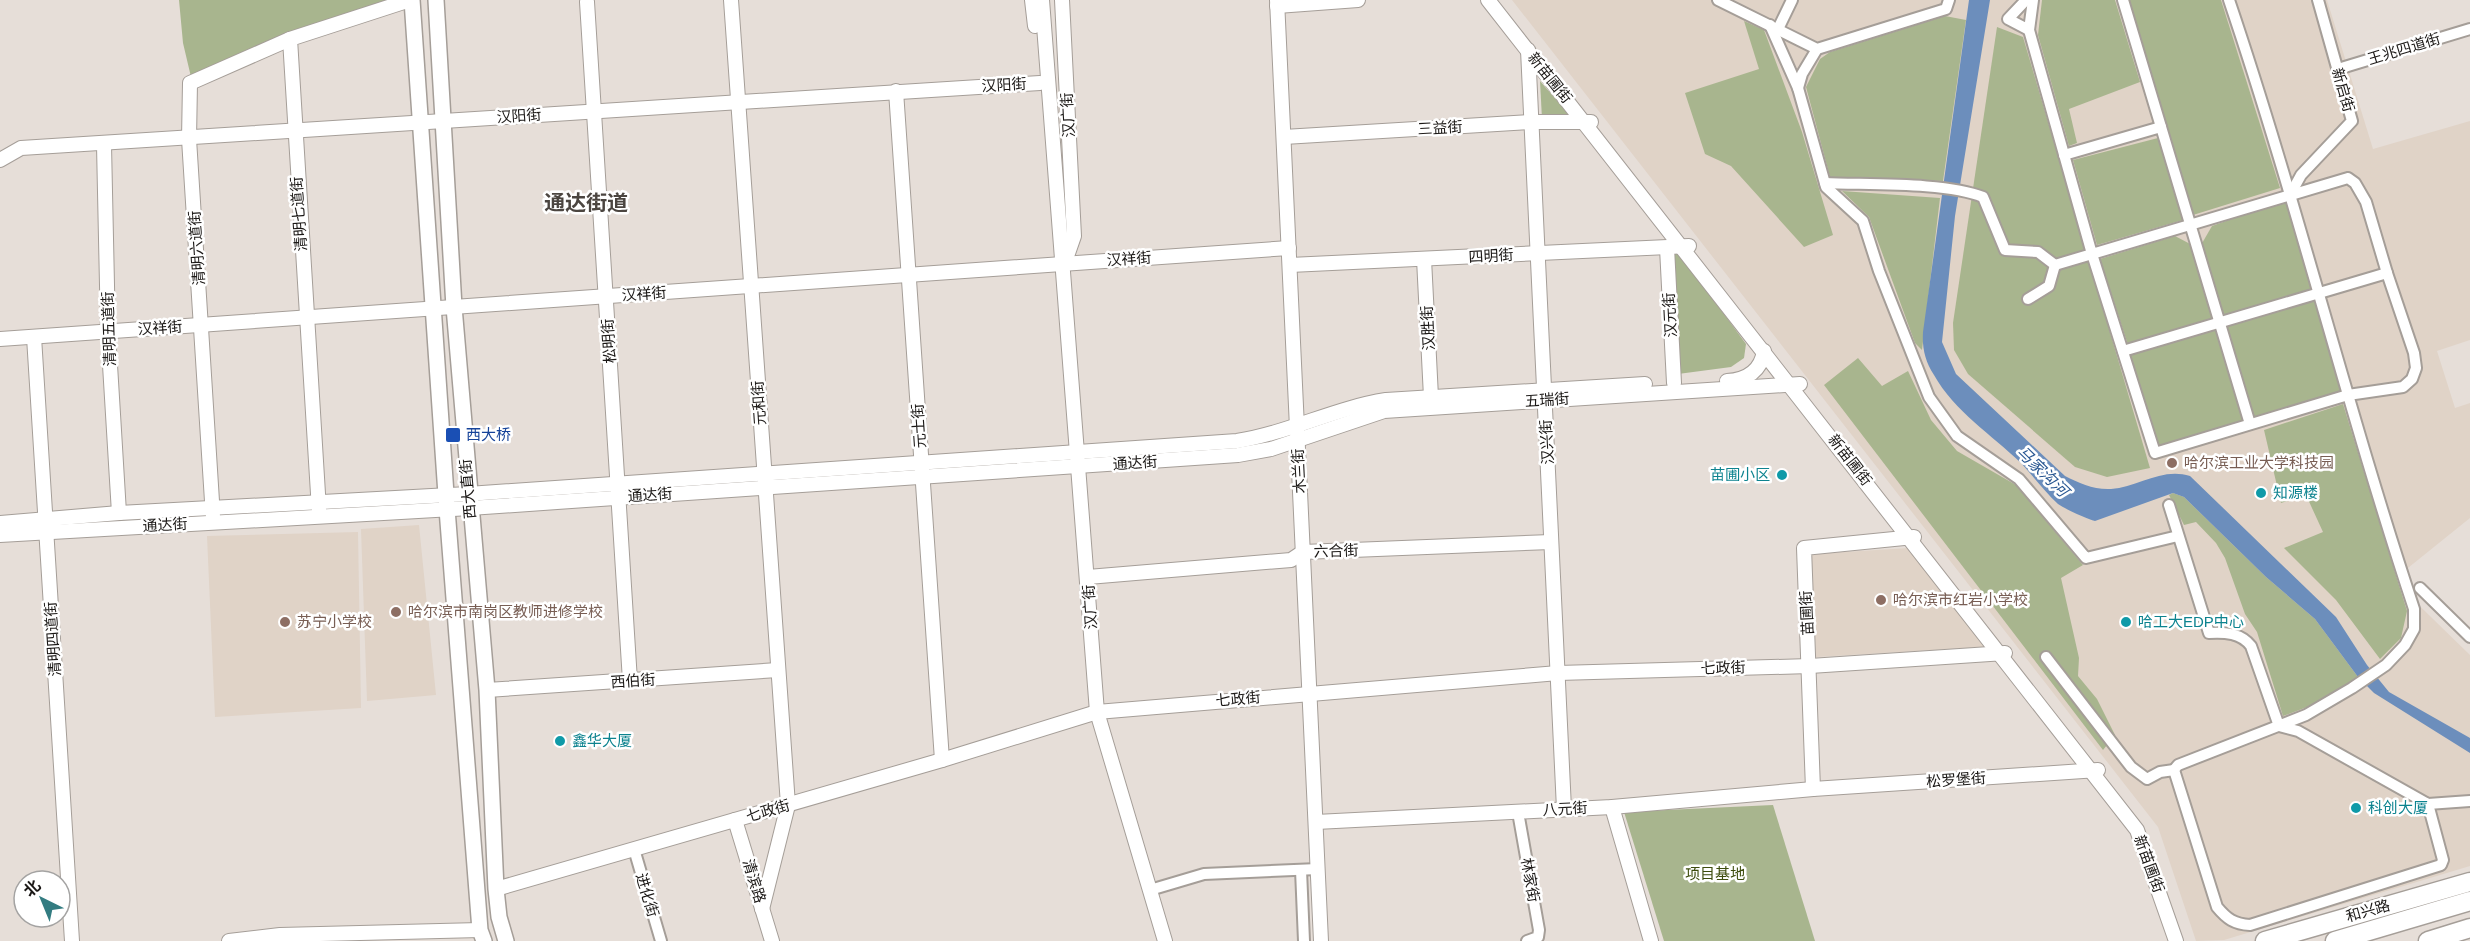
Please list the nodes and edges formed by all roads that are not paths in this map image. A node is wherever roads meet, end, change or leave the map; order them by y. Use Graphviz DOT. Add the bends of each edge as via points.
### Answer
graph roads {
  1 [pos="411,0"];
  2 [pos="436,0"];
  3 [pos="731,0"];
  4 [pos="1032,0"];
  5 [pos="1042,0"];
  6 [pos="1050,0"];
  7 [pos="1062,0"];
  8 [pos="1358,0"];
  9 [pos="1488,0"];
  10 [pos="1497,0"];
  11 [pos="1719,0"];
  12 [pos="1792,0"];
  13 [pos="1949,0"];
  14 [pos="2026,0"];
  15 [pos="2033,0"];
  16 [pos="2122,0"];
  17 [pos="2229,0"];
  18 [pos="2318,0"];
  19 [pos="587,2"];
  20 [pos="1277,3"];
  21 [pos="1774,27"];
  22 [pos="2470,29"];
  23 [pos="2029,30"];
  24 [pos="290,39"];
  25 [pos="1527,45"];
  26 [pos="1817,49"];
  27 [pos="2337,69"];
  28 [pos="1040,83"];
  29 [pos="1798,88"];
  30 [pos="897,91"];
  31 [pos="738,102"];
  32 [pos="594,110"];
  33 [pos="441,121"];
  34 [pos="1531,122"];
  35 [pos="1591,122"];
  36 [pos="419,123"];
  37 [pos="2161,127"];
  38 [pos="294,130"];
  39 [pos="1284,137"];
  40 [pos="189,140"];
  41 [pos="104,145"];
  42 [pos="2064,155"];
  43 [pos="0,160"];
  44 [pos="1825,183"];
  45 [pos="2290,195"];
  46 [pos="2191,225"];
  47 [pos="1688,246"];
  48 [pos="1289,248"];
  49 [pos="1667,248"];
  50 [pos="1538,254"];
  51 [pos="2092,254"];
  52 [pos="1424,259"];
  53 [pos="1064,264"];
  54 [pos="1290,265"];
  55 [pos="2055,265"];
  56 [pos="2386,273"];
  57 [pos="909,275"];
  58 [pos="751,286"];
  59 [pos="2318,293"];
  60 [pos="606,296"];
  61 [pos="2028,299"];
  62 [pos="454,307"];
  63 [pos="433,309"];
  64 [pos="306,318"];
  65 [pos="2220,323"];
  66 [pos="202,325"];
  67 [pos="108,332"];
  68 [pos="34,337"];
  69 [pos="0,339"];
  70 [pos="1764,351"];
  71 [pos="2123,351"];
  72 [pos="1674,383"];
  73 [pos="1795,384"];
  74 [pos="1544,394"];
  75 [pos="2348,395"];
  76 [pos="1431,397"];
  77 [pos="1297,424"];
  78 [pos="2250,424"];
  79 [pos="1298,439"];
  80 [pos="1079,451"];
  81 [pos="922,462"];
  82 [pos="1080,467"];
  83 [pos="923,477"];
  84 [pos="765,479"];
  85 [pos="618,490"];
  86 [pos="469,501"];
  87 [pos="446,502"];
  88 [pos="2169,505"];
  89 [pos="319,509"];
  90 [pos="119,513"];
  91 [pos="213,516"];
  92 [pos="0,523"];
  93 [pos="45,526"];
  94 [pos="0,535"];
  95 [pos="2178,536"];
  96 [pos="1912,537"];
  97 [pos="1551,542"];
  98 [pos="1303,552"];
  99 [pos="1088,577"];
  100 [pos="2420,588"];
  101 [pos="2470,637"];
  102 [pos="2002,653"];
  103 [pos="2046,657"];
  104 [pos="1810,666"];
  105 [pos="778,670"];
  106 [pos="1558,674"];
  107 [pos="630,681"];
  108 [pos="487,690"];
  109 [pos="1310,693"];
  110 [pos="1097,712"];
  111 [pos="2279,726"];
  112 [pos="942,760"];
  113 [pos="2174,770"];
  114 [pos="2095,771"];
  115 [pos="1813,789"];
  116 [pos="2470,801"];
  117 [pos="2428,804"];
  118 [pos="788,805"];
  119 [pos="1612,807"];
  120 [pos="1564,809"];
  121 [pos="1518,812"];
  122 [pos="735,820"];
  123 [pos="1316,822"];
  124 [pos="634,849"];
  125 [pos="1318,869"];
  126 [pos="1301,870"];
  127 [pos="2470,882"];
  128 [pos="496,889"];
  129 [pos="1150,890"];
  130 [pos="2470,901"];
  131 [pos="762,909"];
  132 [pos="2470,928"];
  133 [pos="482,935"];
  134 [pos="72,941"];
  135 [pos="229,941"];
  136 [pos="506,941"];
  137 [pos="661,941"];
  138 [pos="772,941"];
  139 [pos="1165,941"];
  140 [pos="1304,941"];
  141 [pos="1321,941"];
  142 [pos="1527,941"];
  143 [pos="1651,941"];
  144 [pos="2176,941"];
  145 [pos="2184,941"];
  146 [pos="2265,941"];
  147 [pos="2335,941"];
  148 [pos="2428,941"];
  1 -- 24 [label="street"];
  1 -- 36 [label="main road, 西大直街"];
  2 -- 33 [label="main road, 西大直街"];
  3 -- 31 [label="street, 元和街"];
  4 -- 28 [label="street, 汉广街"];
  5 -- 53 [label="street, 汉广街"];
  6 -- 53 [label="street, 汉广街" via="1064,199"];
  7 -- 53 [label="street, 汉广街" via="1074,236"];
  8 -- 20 [label="street"];
  9 -- 25 [label="street, 新苗圃街"];
  10 -- 25 [label="street, 新苗圃街"];
  11 -- 21 [label="street"];
  12 -- 21 [label="street"];
  13 -- 26 [label="street" via="1946,9"];
  14 -- 23 [label="street" via="2008,19"];
  15 -- 23 [label="street"];
  16 -- 37 [label="street"];
  17 -- 45 [label="street"];
  18 -- 27 [label="street, 新启街"];
  19 -- 32 [label="street, 松明街"];
  20 -- 39 [label="street, 木兰街"];
  21 -- 26 [label="street"];
  21 -- 29 [label="street"];
  22 -- 27 [label="street, 王兆四道街"];
  23 -- 42 [label="street"];
  24 -- 38 [label="street, 清明七道街"];
  24 -- 40 [label="street, 清明六道街" via="190,83"];
  25 -- 34 [label="street, 汉兴街"];
  25 -- 35 [label="street, 新苗圃街"];
  26 -- 29 [label="street"];
  27 -- 45 [label="street, 新启街" via="2352,120 2301,175"];
  28 -- 30 [label="street, 汉阳街"];
  28 -- 53 [label="street, 汉广街" via="1053,244"];
  29 -- 44 [label="street"];
  30 -- 31 [label="street, 汉阳街"];
  30 -- 57 [label="street, 元士街"];
  31 -- 32 [label="street, 汉阳街"];
  31 -- 58 [label="street, 元和街"];
  32 -- 33 [label="street, 汉阳街"];
  32 -- 60 [label="street, 松明街"];
  33 -- 36 [label="street, 汉阳街"];
  33 -- 62 [label="main road, 西大直街"];
  34 -- 35 [label="street, 三益街"];
  34 -- 39 [label="street, 三益街"];
  34 -- 50 [label="street, 汉兴街"];
  35 -- 47 [label="street, 新苗圃街"];
  36 -- 38 [label="street, 汉阳街"];
  36 -- 63 [label="main road, 西大直街"];
  37 -- 42 [label="street"];
  37 -- 46 [label="street"];
  38 -- 40 [label="street, 汉阳街"];
  38 -- 64 [label="street, 清明七道街"];
  39 -- 48 [label="street, 木兰街"];
  40 -- 41 [label="street, 汉阳街"];
  40 -- 66 [label="street, 清明六道街"];
  41 -- 43 [label="street, 汉阳街" via="21,148"];
  41 -- 67 [label="street, 清明五道街"];
  42 -- 51 [label="street"];
  44 -- 55 [label="street" via="1971,192 1983,197 2005,250 2038,252"];
  44 -- 95 [label="street" via="1863,221 1929,397 1957,436 2019,479 2086,558"];
  45 -- 46 [label="street"];
  45 -- 56 [label="street" via="2348,178 2355,183 2366,202"];
  45 -- 59 [label="street"];
  46 -- 51 [label="street"];
  46 -- 65 [label="street"];
  47 -- 49 [label="street, 四明街"];
  47 -- 70 [label="street, 新苗圃街"];
  47 -- 73 [label="street, 新苗圃街"];
  48 -- 53 [label="street, 汉祥街"];
  48 -- 54 [label="street, 木兰街"];
  49 -- 50 [label="street, 四明街"];
  49 -- 72 [label="street, 汉元街"];
  50 -- 52 [label="street, 四明街"];
  50 -- 74 [label="street, 汉兴街"];
  51 -- 55 [label="street"];
  51 -- 71 [label="street"];
  52 -- 54 [label="street, 四明街"];
  52 -- 76 [label="street, 汉胜街"];
  53 -- 57 [label="street, 汉祥街"];
  53 -- 80 [label="street, 汉广街"];
  54 -- 77 [label="street, 木兰街"];
  55 -- 61 [label="street" via="2049,286"];
  56 -- 59 [label="street"];
  56 -- 75 [label="street" via="2415,353 2416,368 2403,387"];
  57 -- 58 [label="street, 汉祥街"];
  57 -- 81 [label="street, 元士街"];
  58 -- 60 [label="street, 汉祥街"];
  58 -- 84 [label="street, 元和街"];
  59 -- 65 [label="street"];
  59 -- 75 [label="street"];
  60 -- 62 [label="street, 汉祥街"];
  60 -- 85 [label="street, 松明街"];
  62 -- 63 [label="street, 汉祥街"];
  62 -- 86 [label="main road, 西大直街"];
  63 -- 64 [label="street, 汉祥街"];
  63 -- 87 [label="main road, 西大直街"];
  64 -- 66 [label="street, 汉祥街"];
  64 -- 89 [label="street, 清明七道街"];
  65 -- 71 [label="street"];
  65 -- 78 [label="street"];
  66 -- 67 [label="street, 汉祥街"];
  66 -- 91 [label="street, 清明六道街"];
  67 -- 68 [label="street, 汉祥街"];
  67 -- 90 [label="street, 清明五道街"];
  68 -- 69 [label="street, 汉祥街"];
  68 -- 93 [label="street, 清明四道街"];
  70 -- 72 [label="street, 五瑞街" via="1759,367 1748,377"];
  70 -- 73 [label="street, 新苗圃街"];
  71 -- 78 [label="street" via="2155,453"];
  72 -- 74 [label="street, 五瑞街"];
  73 -- 74 [label="street, 五瑞街"];
  73 -- 96 [label="street, 新苗圃街"];
  74 -- 76 [label="street, 五瑞街"];
  74 -- 79 [label="street, 五瑞街" via="1384,411"];
  74 -- 97 [label="street, 汉兴街"];
  75 -- 78 [label="street"];
  75 -- 111 [label="street" via="2414,609 2414,629 2386,665 2306,715"];
  76 -- 77 [label="street, 五瑞街" via="1371,402"];
  77 -- 79 [label="street, 木兰街"];
  77 -- 80 [label="street, 通达街" via="1237,441"];
  79 -- 82 [label="street, 通达街" via="1238,455"];
  79 -- 98 [label="street, 木兰街"];
  80 -- 81 [label="street, 通达街"];
  80 -- 82 [label="street, 汉广街"];
  81 -- 83 [label="street, 元士街"];
  81 -- 84 [label="street, 通达街"];
  82 -- 83 [label="street, 通达街"];
  82 -- 99 [label="street, 汉广街"];
  83 -- 84 [label="street, 通达街"];
  83 -- 112 [label="street, 元士街"];
  84 -- 85 [label="street, 通达街"];
  84 -- 105 [label="street, 元和街"];
  85 -- 86 [label="street, 通达街"];
  85 -- 107 [label="street, 松明街"];
  86 -- 87 [label="street, 通达街"];
  86 -- 108 [label="main road, 西大直街"];
  87 -- 89 [label="street, 通达街"];
  87 -- 133 [label="main road, 西大直街"];
  88 -- 95 [label="street"];
  89 -- 91 [label="street, 通达街"];
  90 -- 91 [label="street, 通达街"];
  90 -- 93 [label="street, 通达街"];
  91 -- 93 [label="street, 通达街"];
  92 -- 93 [label="street, 通达街"];
  93 -- 94 [label="street, 通达街"];
  93 -- 134 [label="street, 清明四道街"];
  95 -- 111 [label="street" via="2209,633 2246,639"];
  96 -- 102 [label="street, 新苗圃街"];
  96 -- 104 [label="street, 苗圃街" via="1804,548"];
  97 -- 98 [label="street, 六合街"];
  97 -- 106 [label="street, 汉兴街"];
  98 -- 99 [label="street, 六合街" via="1291,560"];
  98 -- 109 [label="street, 木兰街"];
  99 -- 110 [label="street, 汉广街"];
  100 -- 101 [label="street"];
  102 -- 104 [label="street, 七政街"];
  102 -- 114 [label="street, 新苗圃街"];
  103 -- 113 [label="street" via="2131,767 2147,779"];
  104 -- 106 [label="street, 七政街"];
  104 -- 115 [label="street, 苗圃街"];
  105 -- 107 [label="street, 西伯街"];
  105 -- 118 [label="street, 元和街"];
  106 -- 109 [label="street, 七政街"];
  106 -- 120 [label="street, 汉兴街"];
  107 -- 108 [label="street, 西伯街"];
  108 -- 128 [label="main road, 西大直街"];
  109 -- 110 [label="street, 七政街"];
  109 -- 123 [label="street, 木兰街"];
  110 -- 112 [label="street, 七政街"];
  110 -- 129 [label="street, 汉广街"];
  111 -- 113 [label="street" via="2178,765"];
  111 -- 117 [label="street" via="2298,731"];
  112 -- 118 [label="street, 七政街"];
  113 -- 117 [label="street" via="2217,907 2238,924 2250,925 2441,866 2443,860"];
  114 -- 115 [label="street, 松罗堡街"];
  114 -- 144 [label="street, 新苗圃街" via="2137,830"];
  114 -- 145 [label="street, 新苗圃街" via="2144,830"];
  115 -- 119 [label="street, 八元街"];
  116 -- 117 [label="street"];
  118 -- 122 [label="street, 七政街"];
  118 -- 131 [label="street, 元和街"];
  119 -- 120 [label="street, 八元街"];
  119 -- 143 [label="street"];
  120 -- 121 [label="street, 八元街"];
  121 -- 123 [label="street, 八元街"];
  121 -- 142 [label="street, 林家街" via="1539,930 1538,937"];
  122 -- 124 [label="street, 七政街"];
  122 -- 131 [label="street, 清滨路"];
  123 -- 125 [label="street, 木兰街"];
  124 -- 128 [label="street, 七政街"];
  124 -- 137 [label="street, 进化街"];
  125 -- 126 [label="street"];
  125 -- 141 [label="street, 木兰街"];
  126 -- 129 [label="street" via="1204,874"];
  126 -- 140 [label="street"];
  127 -- 146 [label="highway, 和兴路"];
  128 -- 136 [label="main road, 西大直街"];
  129 -- 139 [label="street, 汉广街"];
  130 -- 147 [label="highway, 和兴路"];
  131 -- 138 [label="street, 清滨路"];
  132 -- 148 [label="highway"];
  133 -- 135 [label="street" via="280,935"];
}
